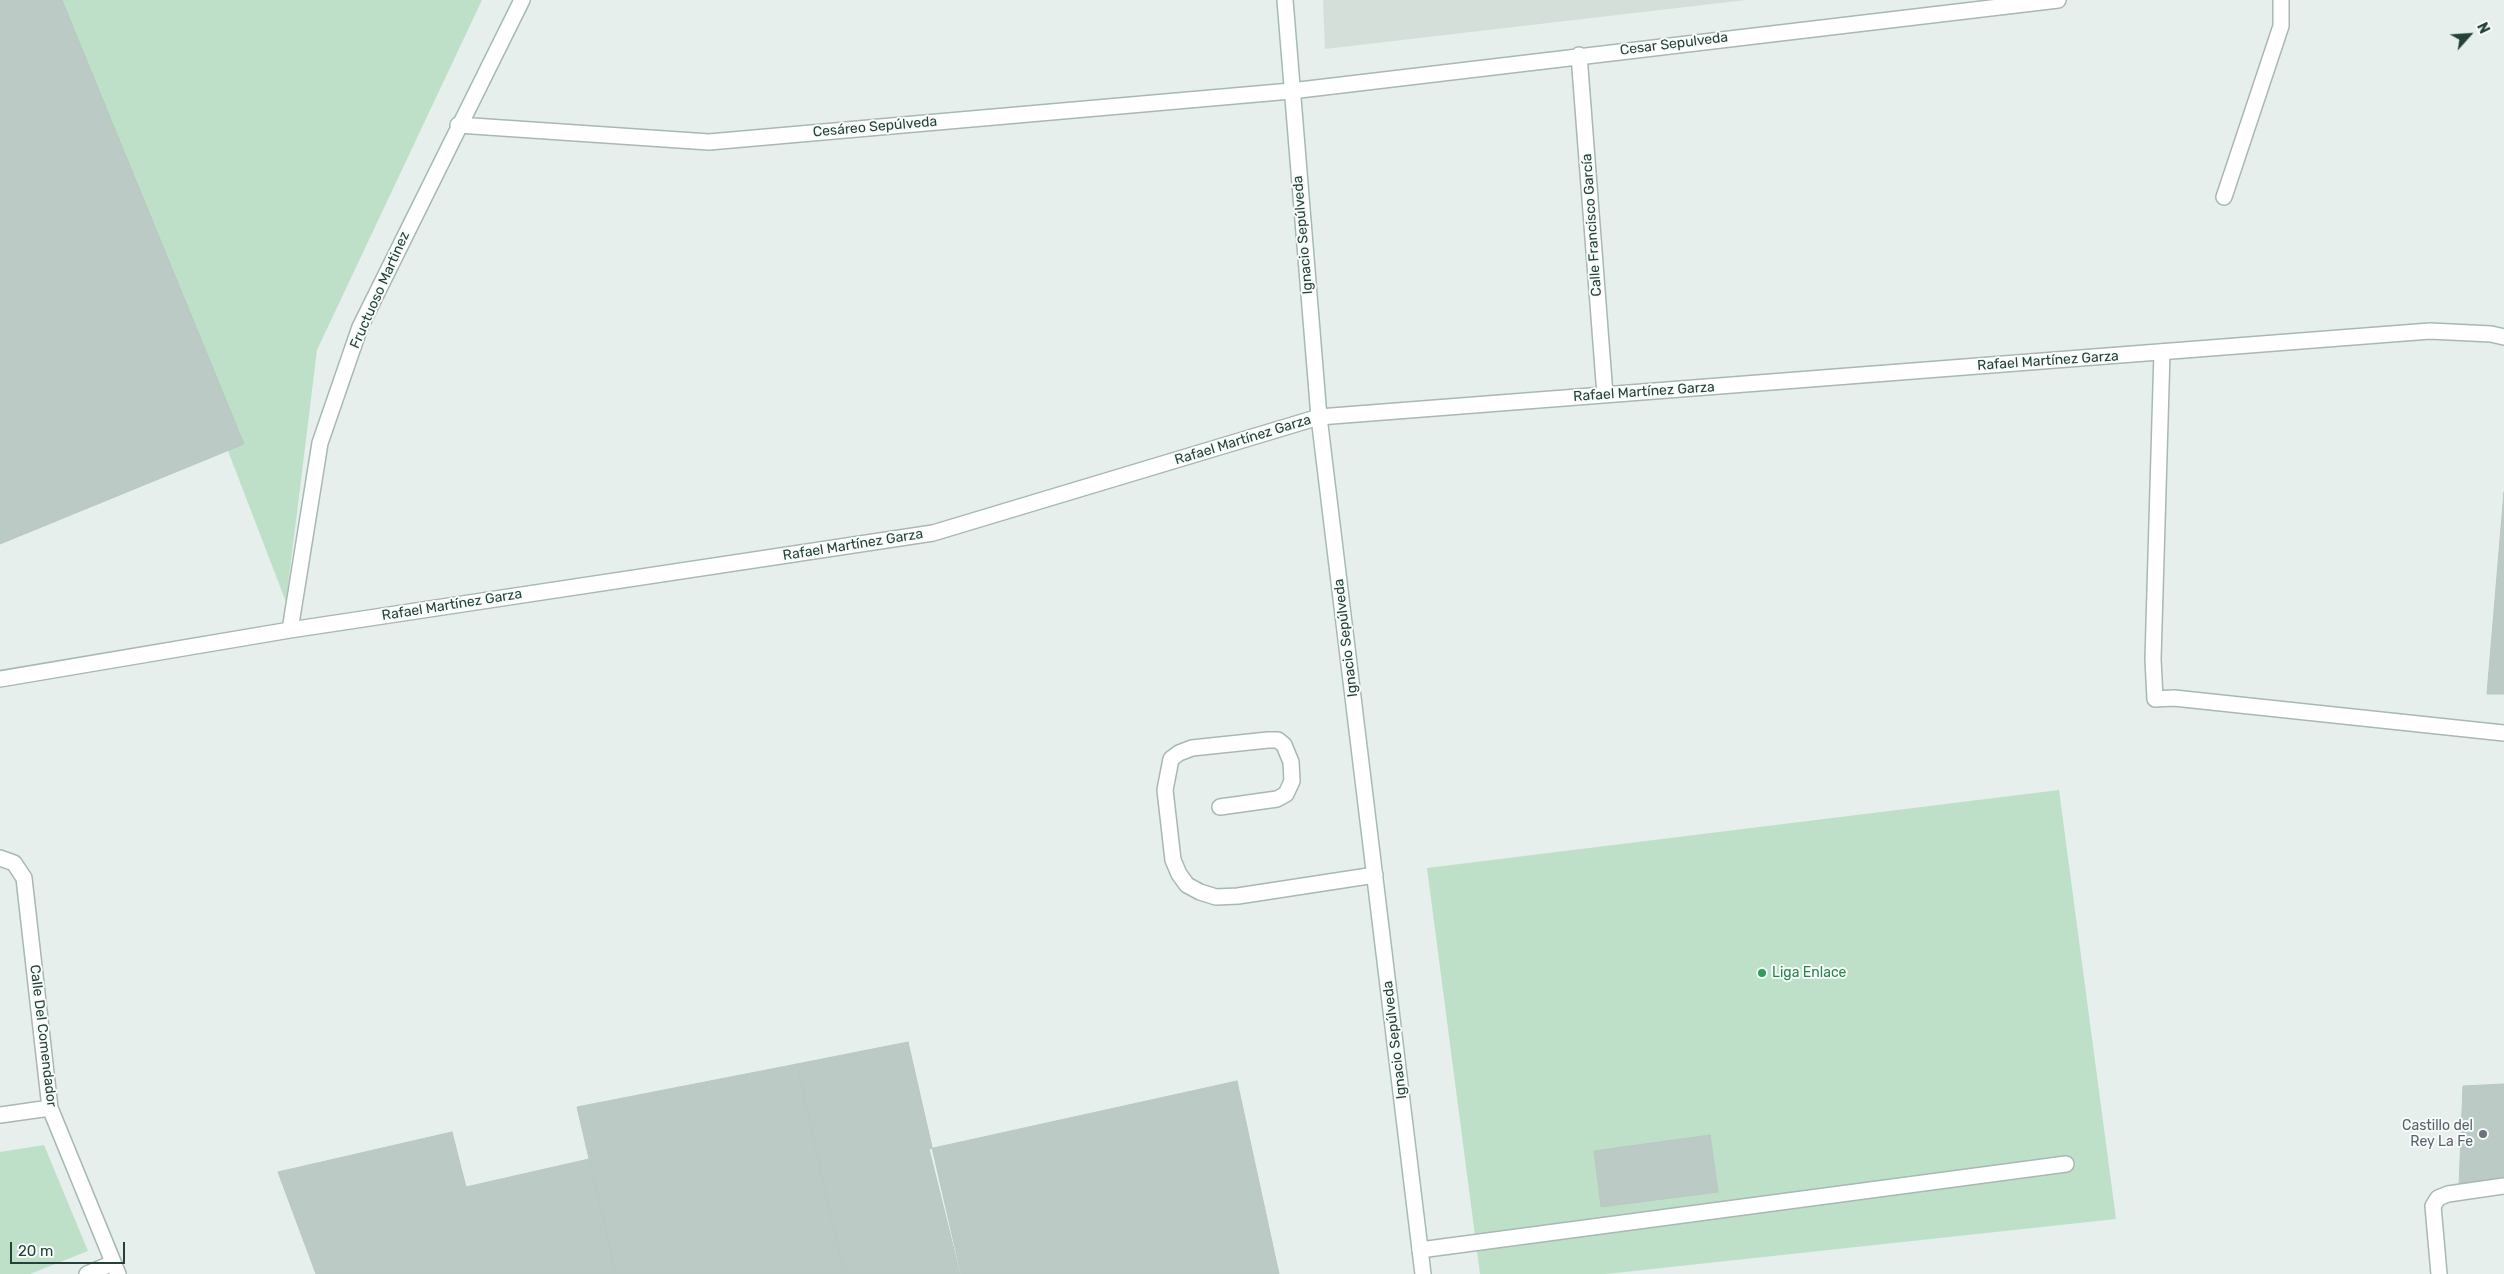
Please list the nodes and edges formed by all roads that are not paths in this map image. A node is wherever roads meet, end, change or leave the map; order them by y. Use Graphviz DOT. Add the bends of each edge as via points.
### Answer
graph roads {
  1 [pos="522,0"];
  2 [pos="1285,0"];
  3 [pos="2058,0"];
  4 [pos="2281,0"];
  5 [pos="1579,56"];
  6 [pos="1291,91"];
  7 [pos="458,125"];
  8 [pos="2224,198"];
  9 [pos="2504,337"];
  10 [pos="2162,352"];
  11 [pos="1605,395"];
  12 [pos="1319,417"];
  13 [pos="290,630"];
  14 [pos="0,679"];
  15 [pos="2504,733"];
  16 [pos="1220,807"];
  17 [pos="0,858"];
  18 [pos="1375,875"];
  19 [pos="50,1108"];
  20 [pos="0,1115"];
  21 [pos="2066,1164"];
  22 [pos="2504,1186"];
  23 [pos="1420,1250"];
  24 [pos="116,1269"];
  25 [pos="87,1274"];
  26 [pos="1423,1274"];
  27 [pos="2439,1274"];
  1 -- 7 [label="street, Fructuoso Martinez"];
  2 -- 6 [label="street, Ignacio Sepúlveda"];
  3 -- 5 [label="street, Cesar Sepulveda"];
  4 -- 8 [label="street" via="2281,26"];
  5 -- 6 [label="street, Cesar Sepulveda"];
  5 -- 11 [label="street, Calle Francisco García"];
  6 -- 7 [label="street, Cesáreo Sepúlveda" via="709,142"];
  6 -- 12 [label="street, Ignacio Sepúlveda"];
  7 -- 13 [label="street, Fructuoso Martinez" via="360,327 320,443"];
  9 -- 10 [label="street, Rafael Martínez Garza" via="2430,331"];
  10 -- 11 [label="street, Rafael Martínez Garza"];
  10 -- 15 [label="street" via="2153,659 2155,699 2174,698"];
  11 -- 12 [label="street, Rafael Martínez Garza"];
  12 -- 13 [label="street, Rafael Martínez Garza" via="933,533"];
  12 -- 18 [label="street, Ignacio Sepúlveda"];
  13 -- 14 [label="street, Rafael Martínez Garza"];
  16 -- 18 [label="street" via="1277,799 1286,794 1292,781 1291,762 1284,745 1278,740 1268,740 1192,748 1171,759 1165,790 1172,860 1187,885 1200,892 1216,897 1238,896"];
  17 -- 19 [label="street, Calle Del Comendador" via="14,863 24,878"];
  18 -- 23 [label="street, Ignacio Sepúlveda"];
  19 -- 20 [label="street"];
  19 -- 24 [label="street, Calle Del Comendador"];
  21 -- 23 [label="street"];
  22 -- 27 [label="street" via="2438,1198 2433,1206"];
  23 -- 26 [label="street, Ignacio Sepúlveda"];
  24 -- 25 [label="street"];
}
